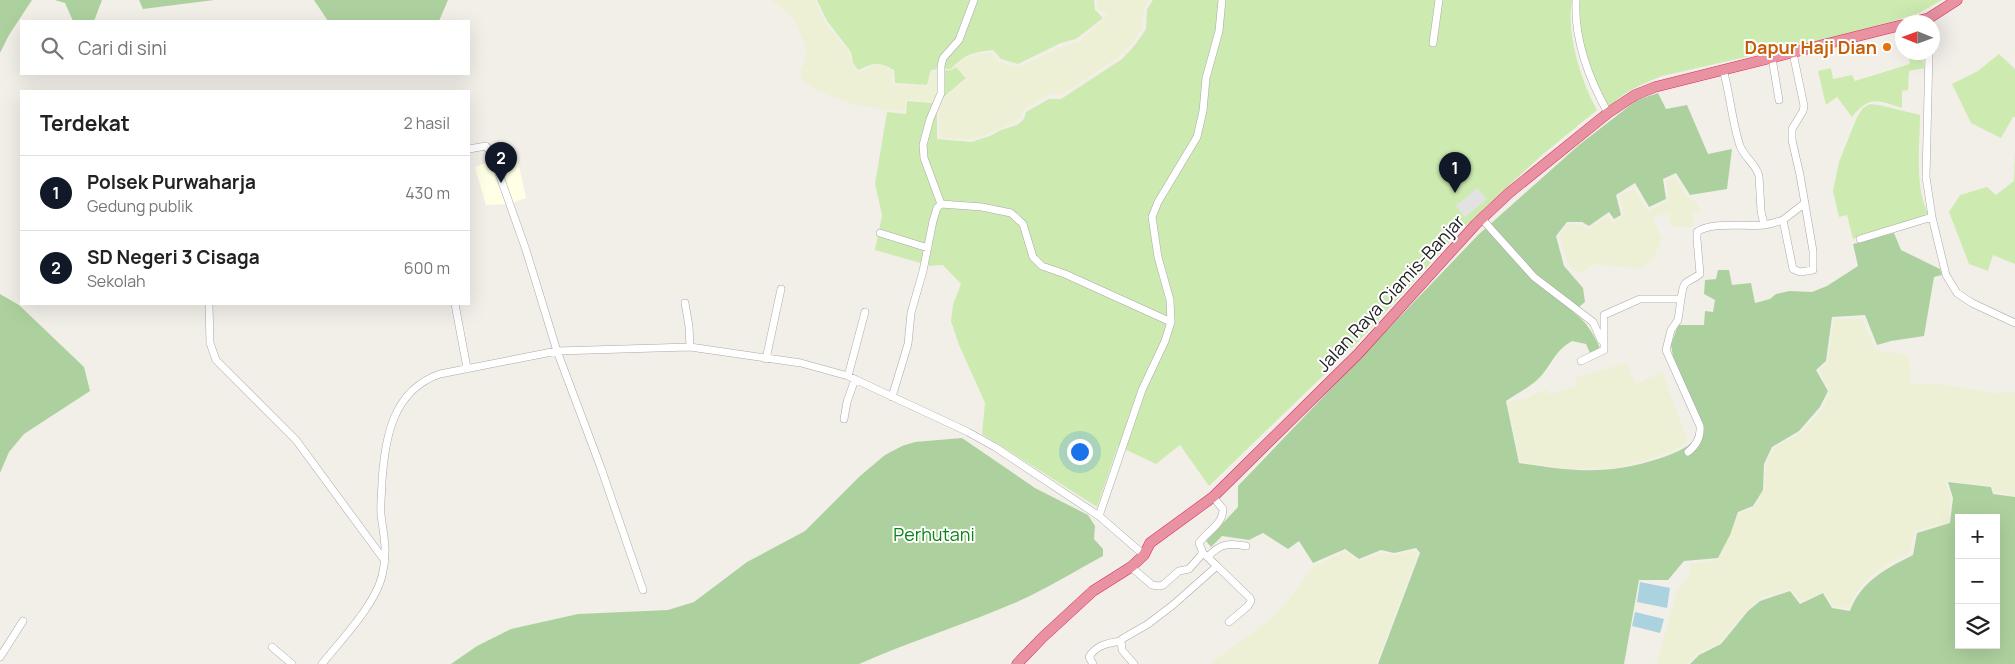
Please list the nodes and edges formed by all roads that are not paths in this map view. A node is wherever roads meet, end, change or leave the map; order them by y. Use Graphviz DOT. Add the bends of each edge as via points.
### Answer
graph roads {
  1 [pos="974,0"];
  2 [pos="1222,0"];
  3 [pos="1439,0"];
  4 [pos="1576,0"];
  5 [pos="1958,0"];
  6 [pos="1936,15"];
  7 [pos="1895,28"];
  8 [pos="1433,43"];
  9 [pos="1792,53"];
  10 [pos="1772,58"];
  11 [pos="1929,60"];
  12 [pos="1723,69"];
  13 [pos="1778,100"];
  14 [pos="1608,113"];
  15 [pos="470,149"];
  16 [pos="1805,203"];
  17 [pos="940,204"];
  18 [pos="1932,217"];
  19 [pos="1482,219"];
  20 [pos="1783,220"];
  21 [pos="1764,225"];
  22 [pos="880,233"];
  23 [pos="1860,239"];
  24 [pos="928,248"];
  25 [pos="781,289"];
  26 [pos="1681,299"];
  27 [pos="685,304"];
  28 [pos="209,305"];
  29 [pos="455,305"];
  30 [pos="865,312"];
  31 [pos="1171,322"];
  32 [pos="2015,323"];
  33 [pos="690,347"];
  34 [pos="1604,350"];
  35 [pos="557,351"];
  36 [pos="766,359"];
  37 [pos="1581,361"];
  38 [pos="466,368"];
  39 [pos="851,377"];
  40 [pos="892,397"];
  41 [pos="844,419"];
  42 [pos="1688,452"];
  43 [pos="1213,497"];
  44 [pos="1099,516"];
  45 [pos="1246,546"];
  46 [pos="1144,555"];
  47 [pos="1206,555"];
  48 [pos="385,561"];
  49 [pos="1217,566"];
  50 [pos="1131,567"];
  51 [pos="644,590"];
  52 [pos="23,621"];
  53 [pos="1229,622"];
  54 [pos="1121,641"];
  55 [pos="272,647"];
  56 [pos="0,657"];
  57 [pos="292,664"];
  58 [pos="322,664"];
  59 [pos="1017,664"];
  60 [pos="1092,664"];
  61 [pos="1134,664"];
  1 -- 17 [label="street" via="959,40 943,58 941,93 923,146"];
  2 -- 31 [label="street" via="1219,31 1206,78 1197,137 1152,217 1158,257 1170,300"];
  3 -- 8 [label="street"];
  4 -- 14 [label="street" via="1584,59"];
  5 -- 6 [label="highway"];
  7 -- 9 [label="highway, Jalan Raya Ciamis-Banjar"];
  9 -- 10 [label="highway, Jalan Raya Ciamis-Banjar"];
  9 -- 16 [label="street" via="1804,106 1792,129 1792,140"];
  10 -- 12 [label="highway, Jalan Raya Ciamis-Banjar"];
  10 -- 13 [label="street"];
  11 -- 18 [label="street" via="1926,177"];
  12 -- 14 [label="highway, Jalan Raya Ciamis-Banjar" via="1646,91"];
  12 -- 21 [label="street" via="1740,147 1758,171"];
  14 -- 19 [label="highway, Jalan Raya Ciamis-Banjar"];
  15 -- 35 [label="street" via="486,146 492,154"];
  16 -- 20 [label="street"];
  16 -- 20 [label="street" via="1813,270 1800,272 1793,269"];
  17 -- 24 [label="street"];
  17 -- 31 [label="street" via="1011,213 1022,224 1033,257 1042,266"];
  18 -- 23 [label="street"];
  18 -- 32 [label="street" via="1946,275 1957,293"];
  19 -- 34 [label="street" via="1534,277 1593,322"];
  19 -- 43 [label="highway, Jalan Raya Ciamis-Banjar" via="1358,354"];
  20 -- 21 [label="street"];
  21 -- 26 [label="street" via="1717,226 1698,232 1700,274 1686,282"];
  22 -- 24 [label="street"];
  24 -- 40 [label="street" via="911,313 906,353"];
  25 -- 36 [label="street"];
  26 -- 34 [label="street" via="1640,299 1604,315"];
  26 -- 42 [label="street" via="1678,320 1671,330 1666,350 1700,426 1699,439"];
  27 -- 33 [label="street"];
  28 -- 48 [label="street" via="210,343 216,360 296,440"];
  29 -- 38 [label="street"];
  30 -- 39 [label="street"];
  31 -- 44 [label="street" via="1166,341 1142,390"];
  33 -- 35 [label="street"];
  33 -- 36 [label="street"];
  34 -- 37 [label="street"];
  35 -- 38 [label="street"];
  35 -- 51 [label="street"];
  36 -- 39 [label="street" via="801,363"];
  38 -- 48 [label="street" via="426,379 401,404 384,450 381,514"];
  39 -- 40 [label="street"];
  39 -- 41 [label="street"];
  40 -- 44 [label="street" via="980,439"];
  43 -- 46 [label="highway, Jalan Raya Ciamis-Banjar" via="1150,543"];
  43 -- 47 [label="street" via="1223,509 1223,514 1200,541"];
  44 -- 46 [label="street"];
  45 -- 47 [label="street" via="1226,544"];
  46 -- 50 [label="highway, Jalan Raya Ciamis-Banjar"];
  47 -- 49 [label="street"];
  47 -- 50 [label="street" via="1158,586 1152,585"];
  48 -- 58 [label="street" via="374,596"];
  49 -- 53 [label="street" via="1251,601"];
  49 -- 54 [label="street" via="1173,606"];
  50 -- 59 [label="highway, Jalan Raya Ciamis-Banjar" via="1093,591"];
  52 -- 56 [label="street"];
  54 -- 60 [label="street" via="1104,644 1094,650 1089,657"];
  54 -- 61 [label="street" via="1122,650"];
  55 -- 57 [label="street"];
}
